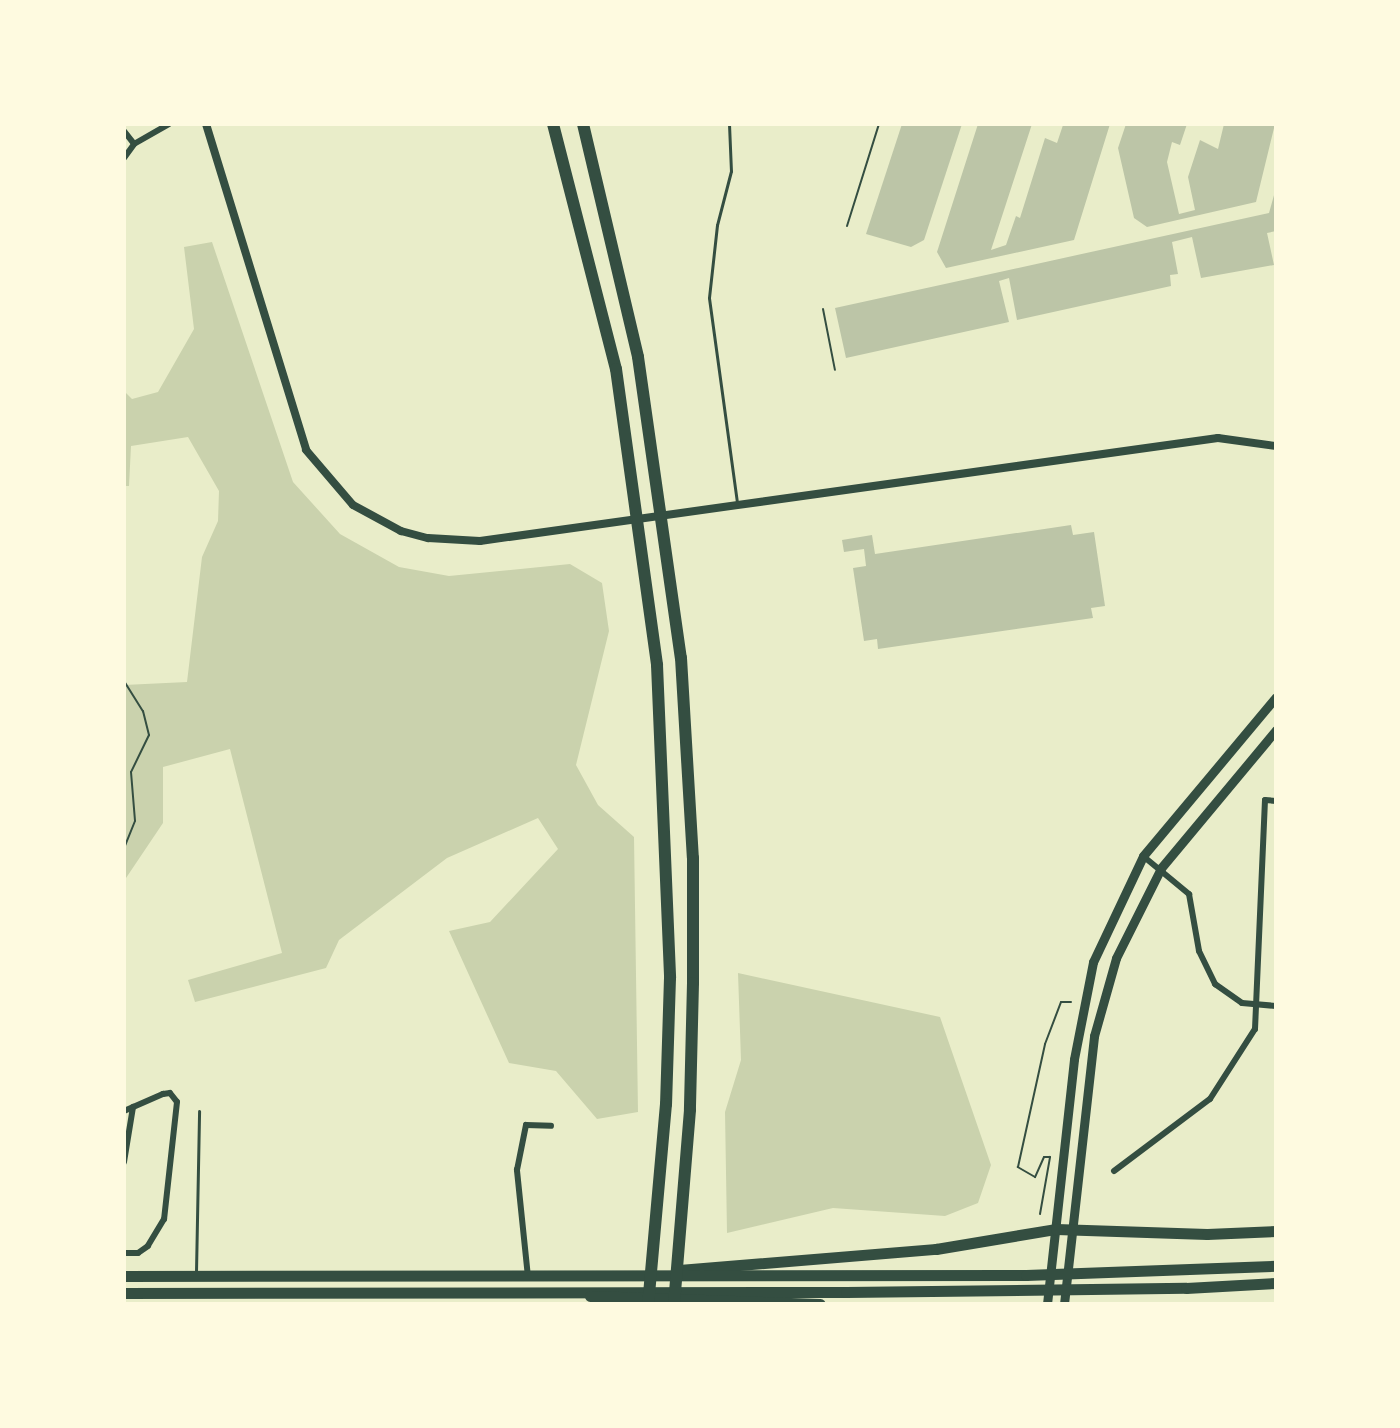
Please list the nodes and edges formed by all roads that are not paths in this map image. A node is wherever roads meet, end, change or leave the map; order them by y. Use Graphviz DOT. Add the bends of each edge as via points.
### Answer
graph roads {
  1 [pos="169,124"];
  2 [pos="206,124"];
  3 [pos="553,124"];
  4 [pos="583,124"];
  5 [pos="729,124"];
  6 [pos="124,131"];
  7 [pos="134,144"];
  8 [pos="124,158"];
  9 [pos="1276,446"];
  10 [pos="737,506"];
  11 [pos="1276,697"];
  12 [pos="1276,730"];
  13 [pos="1276,801"];
  14 [pos="1143,856"];
  15 [pos="1161,868"];
  16 [pos="1258,1005"];
  17 [pos="1276,1006"];
  18 [pos="133,1107"];
  19 [pos="124,1111"];
  20 [pos="199,1111"];
  21 [pos="551,1126"];
  22 [pos="124,1162"];
  23 [pos="1114,1171"];
  24 [pos="1056,1229"];
  25 [pos="1073,1229"];
  26 [pos="1276,1231"];
  27 [pos="124,1253"];
  28 [pos="1276,1266"];
  29 [pos="196,1275"];
  30 [pos="659,1275"];
  31 [pos="124,1276"];
  32 [pos="528,1277"];
  33 [pos="1276,1283"];
  34 [pos="576,1291"];
  35 [pos="124,1293"];
  36 [pos="648,1304"];
  37 [pos="674,1304"];
  38 [pos="820,1304"];
  39 [pos="1047,1304"];
  40 [pos="1064,1304"];
  1 -- 7 [label="street"];
  2 -- 10 [label="street" via="295,425 335,489 378,521 428,538 480,541"];
  3 -- 36 [label="highway" via="616,369 657,665 670,978"];
  4 -- 37 [label="highway" via="638,357 681,658 693,858 693,983"];
  5 -- 10 [label="lane" via="731,171 717,225 709,298"];
  6 -- 7 [label="street"];
  7 -- 8 [label="street"];
  9 -- 10 [label="street" via="1218,438"];
  11 -- 14 [label="main road"];
  12 -- 15 [label="main road"];
  13 -- 16 [label="street" via="1265,800"];
  14 -- 15 [label="street"];
  14 -- 24 [label="main road" via="1108,923 1086,988"];
  15 -- 16 [label="street" via="1189,894 1199,951 1215,984 1242,1003"];
  15 -- 25 [label="main road" via="1129,924 1105,990 1094,1036"];
  16 -- 17 [label="street"];
  16 -- 23 [label="street" via="1255,1029 1210,1099 1121,1171"];
  18 -- 19 [label="street"];
  18 -- 22 [label="street"];
  18 -- 27 [label="street" via="170,1093 177,1102 164,1219 148,1246"];
  20 -- 29 [label="lane"];
  21 -- 32 [label="street" via="526,1125 517,1170"];
  24 -- 25 [label="highway"];
  24 -- 30 [label="highway" via="936,1249 700,1265"];
  24 -- 39 [label="main road"];
  25 -- 26 [label="highway"];
  25 -- 40 [label="main road"];
  28 -- 30 [label="highway" via="1026,1275"];
  29 -- 31 [label="highway"];
  29 -- 32 [label="highway"];
  30 -- 32 [label="highway"];
  33 -- 34 [label="highway" via="1026,1290"];
  34 -- 35 [label="highway"];
  34 -- 38 [label="highway" via="603,1300"];
}
